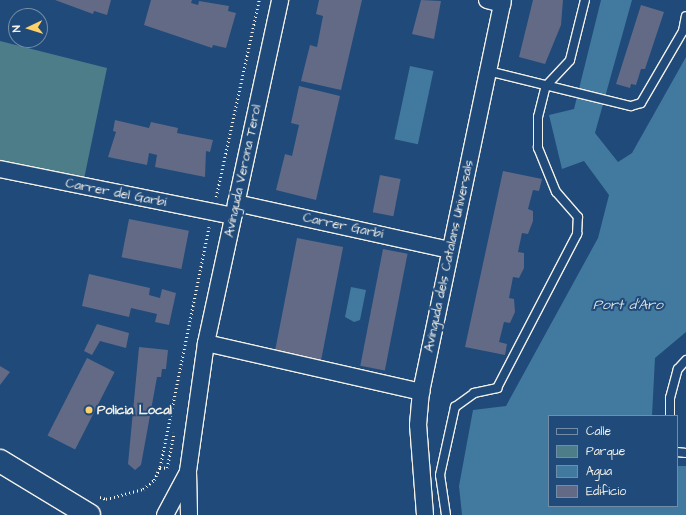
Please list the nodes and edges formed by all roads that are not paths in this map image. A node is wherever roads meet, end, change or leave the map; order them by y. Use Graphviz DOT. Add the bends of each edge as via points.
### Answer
graph roads {
  1 [pos="280,0"];
  2 [pos="487,0"];
  3 [pos="585,0"];
  4 [pos="503,2"];
  5 [pos="686,16"];
  6 [pos="488,71"];
  7 [pos="546,86"];
  8 [pos="0,169"];
  9 [pos="234,210"];
  10 [pos="450,250"];
  11 [pos="206,342"];
  12 [pos="686,360"];
  13 [pos="421,392"];
  14 [pos="670,415"];
  15 [pos="0,461"];
  16 [pos="188,471"];
  17 [pos="90,510"];
  18 [pos="165,515"];
  19 [pos="189,515"];
  20 [pos="425,515"];
  21 [pos="446,515"];
  1 -- 9 [label="street, Avinguda Verona Terol"];
  2 -- 4 [label="street"];
  3 -- 7 [label="lane" via="570,60"];
  4 -- 6 [label="street, Avinguda dels Catalans Universals"];
  5 -- 7 [label="lane" via="683,31 641,103 631,106"];
  6 -- 7 [label="lane"];
  6 -- 10 [label="street, Avinguda dels Catalans Universals"];
  7 -- 21 [label="lane" via="538,117 538,148 556,192 578,217 578,234 497,388 474,393 455,406 440,474"];
  8 -- 9 [label="street, Carrer del Garbí" via="212,212"];
  9 -- 10 [label="street, Carrer Garbí"];
  9 -- 11 [label="street, Avinguda Verona Terol"];
  10 -- 13 [label="street, Avinguda dels Catalans Universals"];
  11 -- 13 [label="street"];
  11 -- 16 [label="street, Avinguda Verona Terol"];
  12 -- 14 [label="lane" via="678,370 670,398"];
  13 -- 20 [label="street, Avinguda dels Catalans Universals" via="418,424"];
  15 -- 17 [label="main road"];
  16 -- 18 [label="street, Avinguda Verona Terol"];
  16 -- 19 [label="street, Avinguda Verona Terol"];
}
